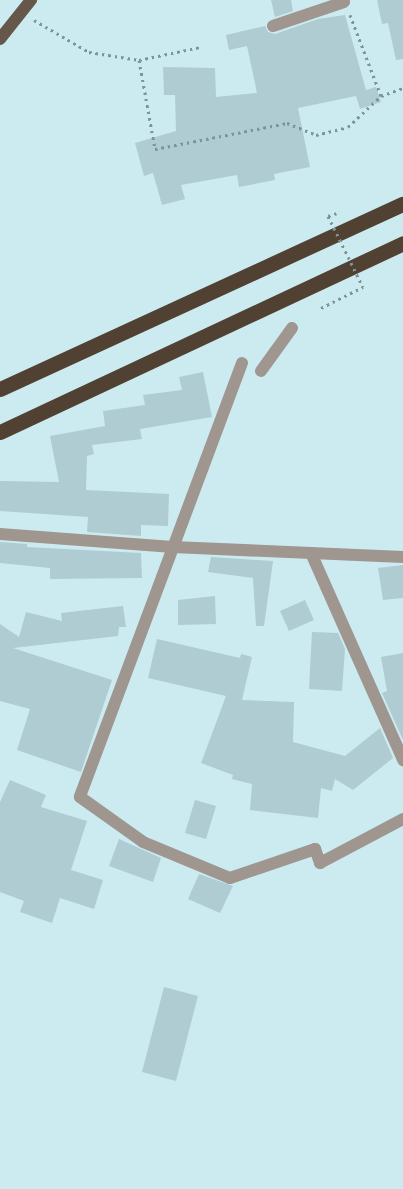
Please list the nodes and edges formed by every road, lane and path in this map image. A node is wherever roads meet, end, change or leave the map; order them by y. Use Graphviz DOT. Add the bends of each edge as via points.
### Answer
graph roads {
  1 [pos="31,0"];
  2 [pos="344,2"];
  3 [pos="21,12"];
  4 [pos="273,26"];
  5 [pos="0,39"];
  6 [pos="200,47"];
  7 [pos="139,60"];
  8 [pos="403,88"];
  9 [pos="381,96"];
  10 [pos="403,204"];
  11 [pos="328,216"];
  12 [pos="403,244"];
  13 [pos="321,308"];
  14 [pos="292,328"];
  15 [pos="242,363"];
  16 [pos="261,371"];
  17 [pos="0,389"];
  18 [pos="0,432"];
  19 [pos="0,534"];
  20 [pos="173,547"];
  21 [pos="311,553"];
  22 [pos="403,557"];
  23 [pos="403,760"];
  24 [pos="403,819"];
  1 -- 3 [label="main road"];
  2 -- 4 [label="street"];
  2 -- 9 [label="path"];
  3 -- 5 [label="main road"];
  3 -- 7 [label="path" via="89,52"];
  6 -- 7 [label="path"];
  7 -- 9 [label="path" via="155,149 287,123 316,135 348,127"];
  8 -- 9 [label="path"];
  10 -- 17 [label="highway"];
  11 -- 13 [label="path, bridge" via="363,287"];
  12 -- 18 [label="highway"];
  14 -- 16 [label="street"];
  15 -- 20 [label="street"];
  19 -- 20 [label="street"];
  20 -- 21 [label="street"];
  20 -- 24 [label="street" via="80,797 143,842 230,878 315,849 320,863"];
  21 -- 22 [label="street"];
  21 -- 23 [label="street"];
}
